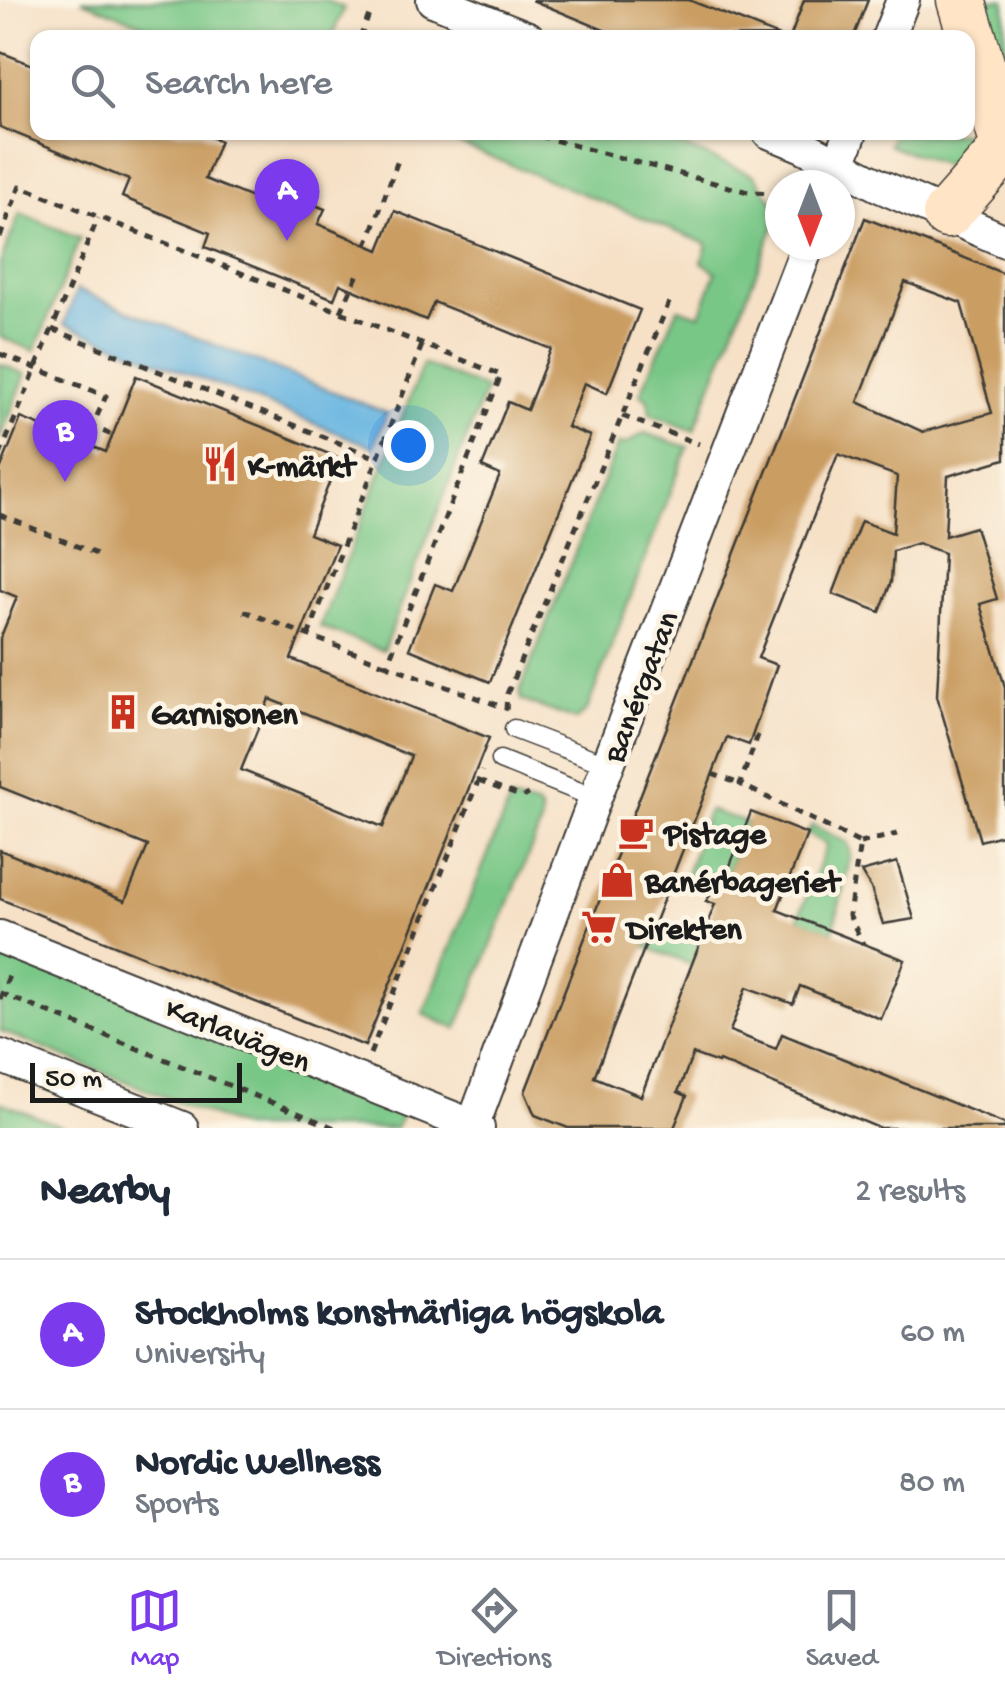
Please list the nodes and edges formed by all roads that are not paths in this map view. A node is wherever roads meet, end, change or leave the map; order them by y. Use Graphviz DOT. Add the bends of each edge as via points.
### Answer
graph roads {
  1 [pos="433,0"];
  2 [pos="903,0"];
  3 [pos="961,0"];
  4 [pos="508,30"];
  5 [pos="891,30"];
  6 [pos="970,30"];
  7 [pos="975,47"];
  8 [pos="788,140"];
  9 [pos="849,140"];
  10 [pos="1005,147"];
  11 [pos="830,170"];
  12 [pos="838,170"];
  13 [pos="855,182"];
  14 [pos="947,214"];
  15 [pos="1005,240"];
  16 [pos="802,260"];
  17 [pos="507,727"];
  18 [pos="492,761"];
  19 [pos="608,766"];
  20 [pos="595,798"];
  21 [pos="0,937"];
  22 [pos="0,1056"];
  23 [pos="475,1127"];
  24 [pos="182,1128"];
  1 -- 4 [label="street"];
  2 -- 5 [label="street"];
  3 -- 6 [label="street"];
  7 -- 10 [label="street"];
  8 -- 11 [label="street"];
  9 -- 12 [label="street"];
  10 -- 14 [label="street"];
  13 -- 14 [label="street"];
  14 -- 15 [label="street"];
  16 -- 19 [label="street, Banérgatan"];
  17 -- 19 [label="lane"];
  18 -- 20 [label="lane"];
  19 -- 20 [label="street, Banérgatan"];
  20 -- 23 [label="street, Banérgatan"];
  21 -- 23 [label="street, Karlavägen"];
  22 -- 24 [label="street"];
}
